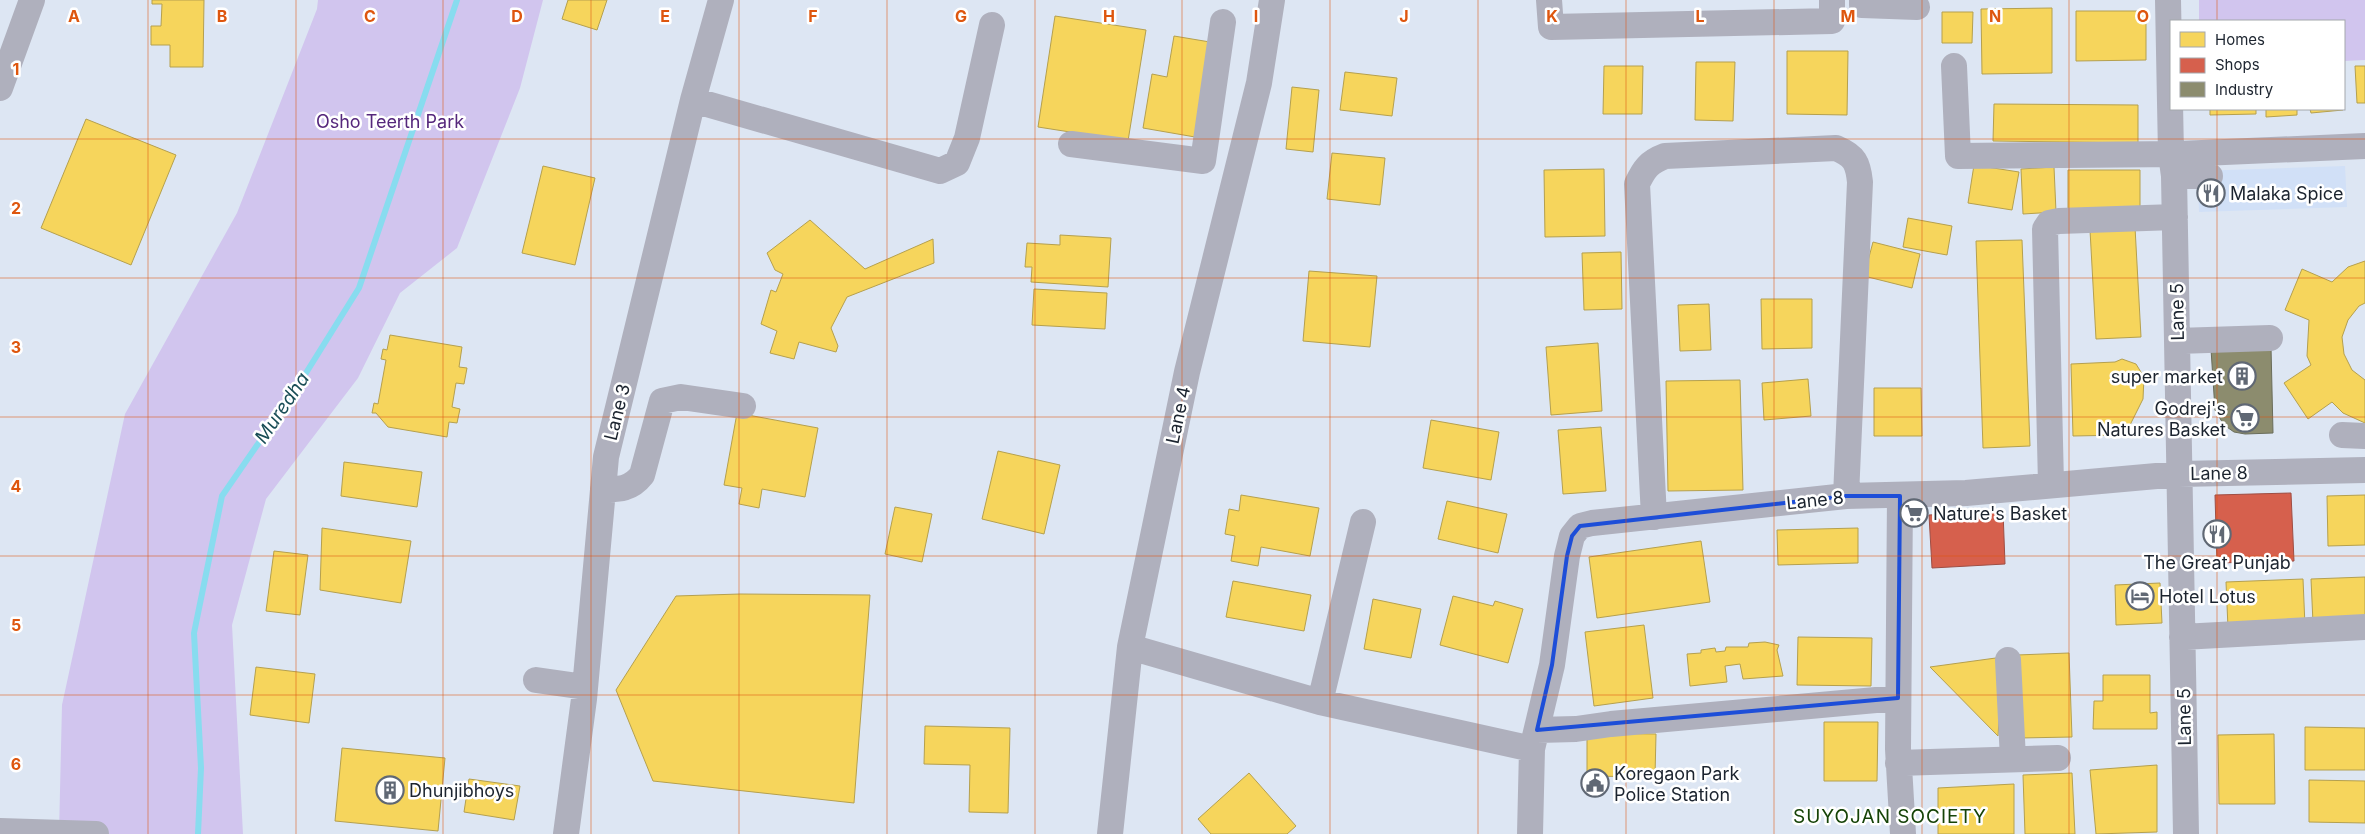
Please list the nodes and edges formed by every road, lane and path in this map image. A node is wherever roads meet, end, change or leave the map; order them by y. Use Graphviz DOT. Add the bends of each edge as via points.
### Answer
graph roads {
  1 [pos="32,0"];
  2 [pos="721,0"];
  3 [pos="1272,0"];
  4 [pos="1549,0"];
  5 [pos="1832,0"];
  6 [pos="1862,0"];
  7 [pos="2168,0"];
  8 [pos="1917,7"];
  9 [pos="1223,22"];
  10 [pos="992,24"];
  11 [pos="1954,66"];
  12 [pos="2170,66"];
  13 [pos="0,88"];
  14 [pos="692,100"];
  15 [pos="1212,102"];
  16 [pos="2171,110"];
  17 [pos="1252,112"];
  18 [pos="1071,144"];
  19 [pos="2365,146"];
  20 [pos="2173,165"];
  21 [pos="2210,176"];
  22 [pos="2175,216"];
  23 [pos="2270,338"];
  24 [pos="2177,341"];
  25 [pos="743,406"];
  26 [pos="2365,470"];
  27 [pos="2180,474"];
  28 [pos="2051,484"];
  29 [pos="603,489"];
  30 [pos="1846,496"];
  31 [pos="1900,496"];
  32 [pos="1654,517"];
  33 [pos="1363,522"];
  34 [pos="2365,627"];
  35 [pos="2182,637"];
  36 [pos="1130,647"];
  37 [pos="2008,660"];
  38 [pos="536,680"];
  39 [pos="585,687"];
  40 [pos="1898,698"];
  41 [pos="1320,702"];
  42 [pos="1534,739"];
  43 [pos="2058,758"];
  44 [pos="2014,759"];
  45 [pos="1898,763"];
  46 [pos="0,831"];
  47 [pos="83,834"];
  48 [pos="96,834"];
  49 [pos="566,834"];
  50 [pos="1110,834"];
  51 [pos="1530,834"];
  52 [pos="1903,834"];
  53 [pos="2186,834"];
  1 -- 13 [label="street"];
  2 -- 14 [label="street, Lane 3"];
  3 -- 17 [label="street, Lane 4"];
  4 -- 5 [label="street" via="1551,27 1832,21"];
  6 -- 8 [label="street" via="1862,5"];
  7 -- 12 [label="street, Lane 5"];
  9 -- 15 [label="street"];
  10 -- 14 [label="street" via="967,138 957,162 940,171"];
  11 -- 20 [label="street" via="1958,156"];
  14 -- 29 [label="street, Lane 3" via="606,457"];
  15 -- 17 [label="street"];
  15 -- 18 [label="street" via="1203,161"];
  16 -- 20 [label="street, Lane 5"];
  17 -- 36 [label="street, Lane 4" via="1187,372"];
  19 -- 20 [label="street"];
  20 -- 21 [label="street"];
  20 -- 22 [label="street, Lane 5"];
  22 -- 24 [label="street, Lane 5"];
  22 -- 28 [label="street" via="2059,221 2045,229"];
  23 -- 24 [label="street"];
  24 -- 27 [label="street, Lane 5"];
  25 -- 29 [label="street" via="689,397 662,401 642,475 635,484 620,490"];
  26 -- 27 [label="street, Lane 8"];
  27 -- 28 [label="street, Lane 8"];
  27 -- 35 [label="street, Lane 5"];
  28 -- 31 [label="street, Lane 8"];
  29 -- 39 [label="street, Lane 3"];
  30 -- 31 [label="street, Lane 8"];
  30 -- 32 [label="street, Lane 8"];
  30 -- 32 [label="street" via="1860,182 1858,168 1850,154 1836,148 1665,156 1652,161 1644,169 1637,184"];
  31 -- 40 [label="street"];
  32 -- 42 [label="street, Lane 8" via="1592,523 1580,526 1572,536 1552,665"];
  33 -- 41 [label="street"];
  34 -- 35 [label="street"];
  35 -- 53 [label="street, Lane 5"];
  36 -- 41 [label="street"];
  36 -- 50 [label="street, Lane 4"];
  37 -- 44 [label="street"];
  38 -- 39 [label="street"];
  39 -- 49 [label="street, Lane 3"];
  40 -- 42 [label="street" via="1610,724"];
  40 -- 45 [label="street"];
  41 -- 42 [label="street"];
  42 -- 51 [label="street, Lane 8"];
  43 -- 44 [label="street"];
  44 -- 45 [label="street"];
  45 -- 52 [label="street"];
  46 -- 47 [label="street"];
  47 -- 48 [label="street"];
}
